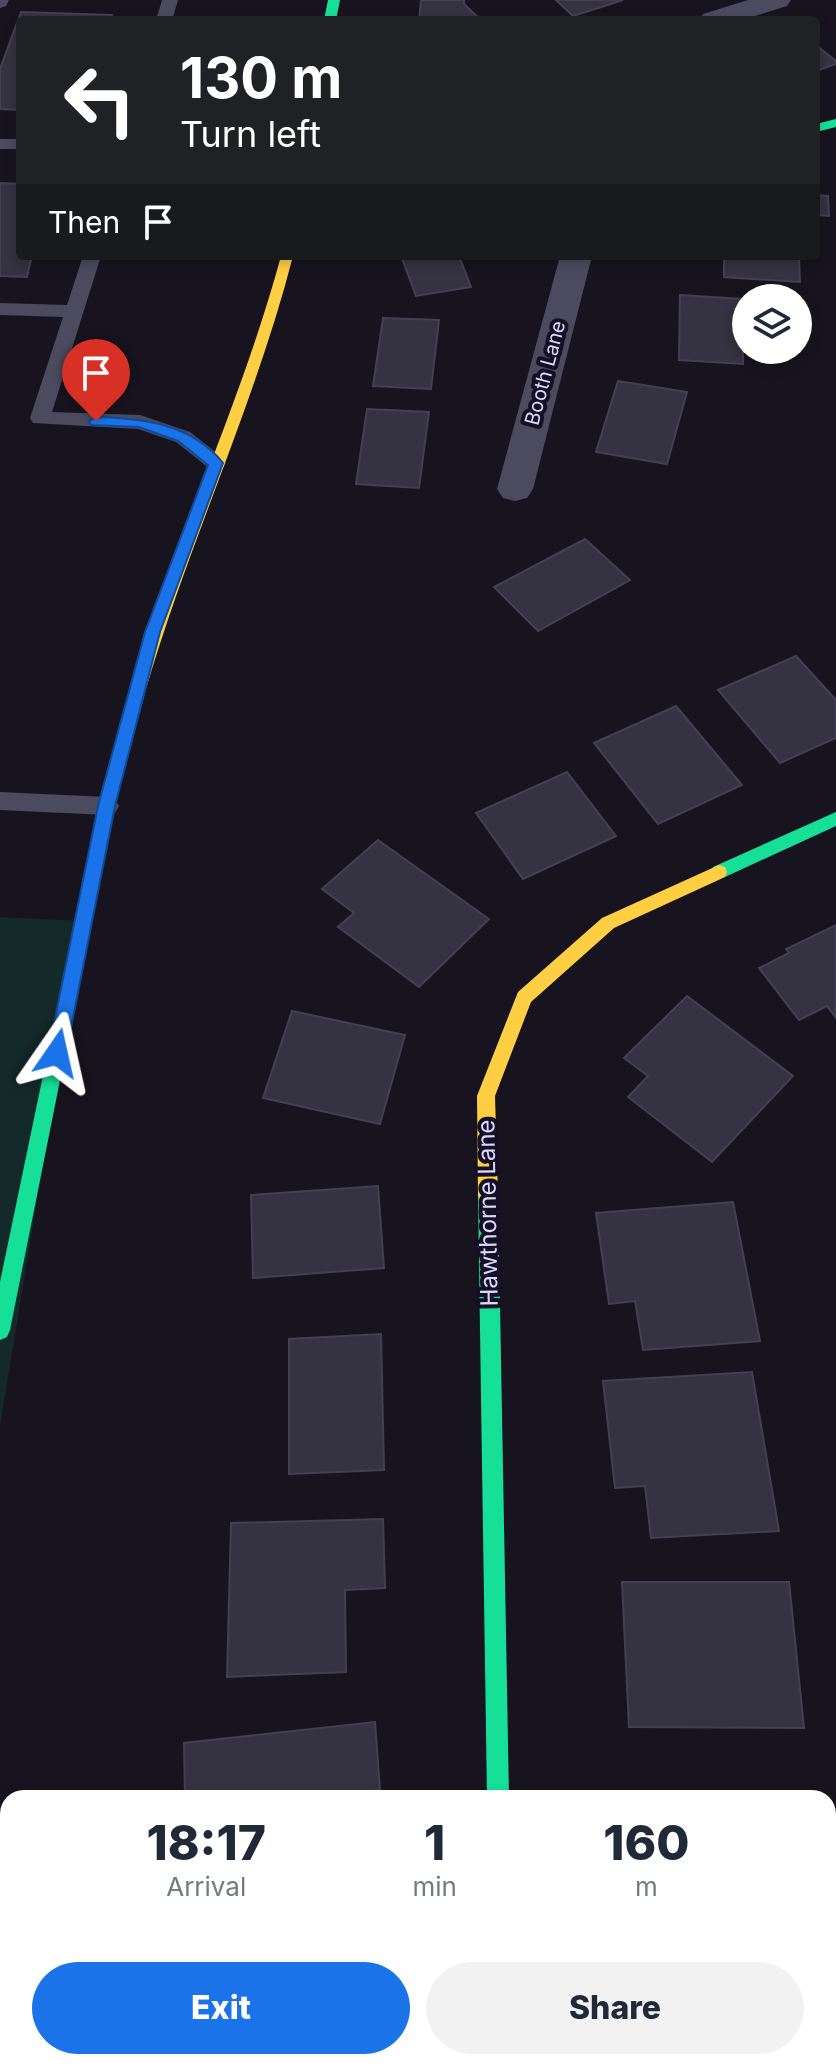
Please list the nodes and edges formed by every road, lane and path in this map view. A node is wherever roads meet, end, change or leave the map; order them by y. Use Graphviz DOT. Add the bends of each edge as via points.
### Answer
graph roads {
  1 [pos="777,0"];
  2 [pos="726,16"];
  3 [pos="91,260"];
  4 [pos="286,260"];
  5 [pos="575,260"];
  6 [pos="0,309"];
  7 [pos="74,311"];
  8 [pos="216,463"];
  9 [pos="515,489"];
  10 [pos="0,801"];
  11 [pos="107,806"];
  12 [pos="836,819"];
  13 [pos="0,1330"];
  14 [pos="498,1790"];
  1 -- 2 [label="street"];
  3 -- 7 [label="lane"];
  4 -- 8 [label="main road" via="274,313"];
  5 -- 9 [label="street, Booth Lane"];
  6 -- 7 [label="lane"];
  7 -- 8 [label="lane" via="40,418 140,422 183,437"];
  8 -- 11 [label="main road" via="153,632"];
  10 -- 11 [label="lane"];
  11 -- 13 [label="main road"];
  12 -- 14 [label="main road, Hawthorne Lane" via="608,923 524,997 486,1096"];
}
